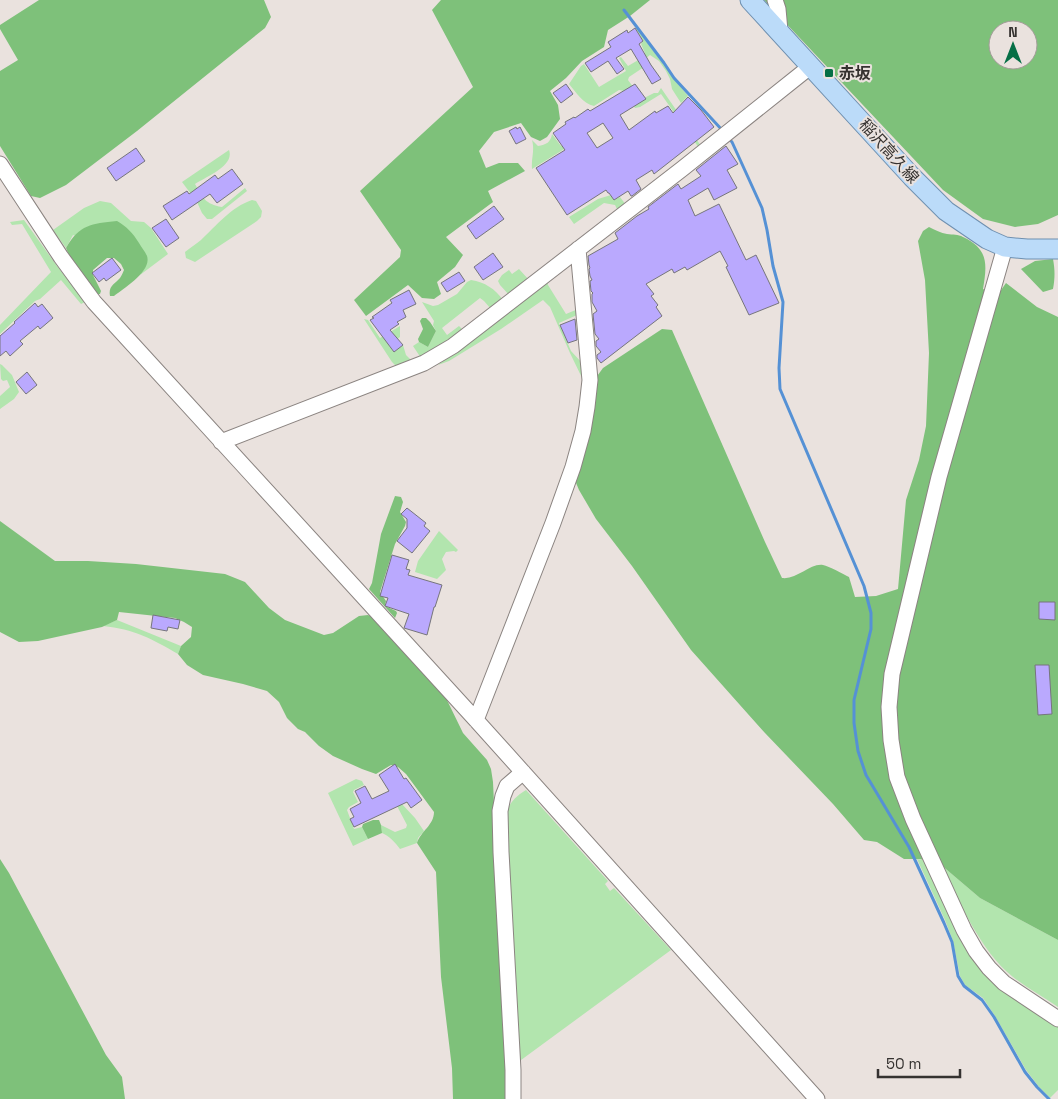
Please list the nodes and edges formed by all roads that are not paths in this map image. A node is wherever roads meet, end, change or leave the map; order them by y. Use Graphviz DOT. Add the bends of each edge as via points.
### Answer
graph roads {
  1 [pos="750,0"];
  2 [pos="775,0"];
  3 [pos="780,31"];
  4 [pos="811,66"];
  5 [pos="0,164"];
  6 [pos="1005,247"];
  7 [pos="578,249"];
  8 [pos="1058,249"];
  9 [pos="221,442"];
  10 [pos="476,720"];
  11 [pos="523,772"];
  12 [pos="1058,1019"];
  13 [pos="513,1099"];
  14 [pos="817,1099"];
  1 -- 3 [label="main road, 稲沢高久線"];
  2 -- 3 [label="street"];
  3 -- 4 [label="main road, 稲沢高久線"];
  4 -- 6 [label="main road, 稲沢高久線" via="946,211 987,239"];
  4 -- 7 [label="street"];
  5 -- 9 [label="street" via="94,302"];
  6 -- 8 [label="main road, 稲沢高久線"];
  6 -- 12 [label="street" via="939,477 892,674 891,740 897,777 913,819 976,951 1004,983"];
  7 -- 9 [label="street" via="453,346 424,363"];
  7 -- 10 [label="street" via="590,380 583,431 573,467"];
  9 -- 10 [label="street"];
  10 -- 11 [label="street"];
  11 -- 13 [label="street" via="507,786 500,810"];
  11 -- 14 [label="street"];
}
